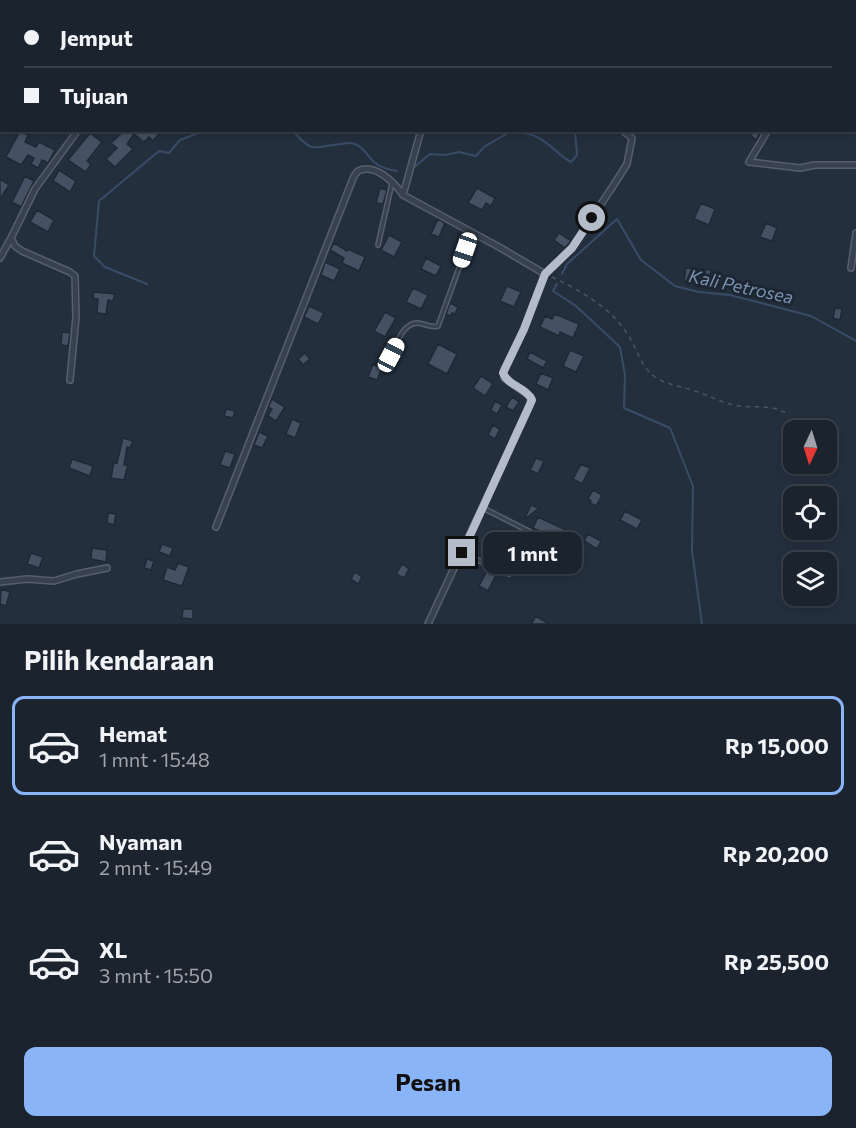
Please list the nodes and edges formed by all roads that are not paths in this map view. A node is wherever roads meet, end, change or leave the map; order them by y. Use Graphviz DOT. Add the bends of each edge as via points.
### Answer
graph roads {
  1 [pos="77,132"];
  2 [pos="420,132"];
  3 [pos="624,132"];
  4 [pos="767,132"];
  5 [pos="856,165"];
  6 [pos="393,180"];
  7 [pos="403,195"];
  8 [pos="472,232"];
  9 [pos="856,233"];
  10 [pos="11,238"];
  11 [pos="378,245"];
  12 [pos="0,258"];
  13 [pos="851,268"];
  14 [pos="545,274"];
  15 [pos="391,355"];
  16 [pos="70,380"];
  17 [pos="483,508"];
  18 [pos="216,527"];
  19 [pos="560,547"];
  20 [pos="462,553"];
  21 [pos="107,568"];
  22 [pos="509,574"];
  23 [pos="0,582"];
  24 [pos="428,624"];
  1 -- 10 [label="street" via="35,189"];
  2 -- 7 [label="street"];
  3 -- 14 [label="street" via="632,138 627,164 572,248"];
  4 -- 5 [label="street" via="748,162 800,168"];
  6 -- 7 [label="street"];
  6 -- 11 [label="lane"];
  6 -- 18 [label="street" via="365,169 354,176"];
  7 -- 8 [label="street"];
  8 -- 14 [label="street"];
  8 -- 15 [label="lane" via="438,326 409,326"];
  9 -- 13 [label="street"];
  10 -- 12 [label="street"];
  10 -- 16 [label="street" via="15,246 75,276"];
  14 -- 17 [label="street" via="503,373 532,400"];
  17 -- 19 [label="lane"];
  17 -- 20 [label="street"];
  20 -- 22 [label="lane"];
  20 -- 24 [label="street"];
  21 -- 23 [label="street" via="54,581"];
}
